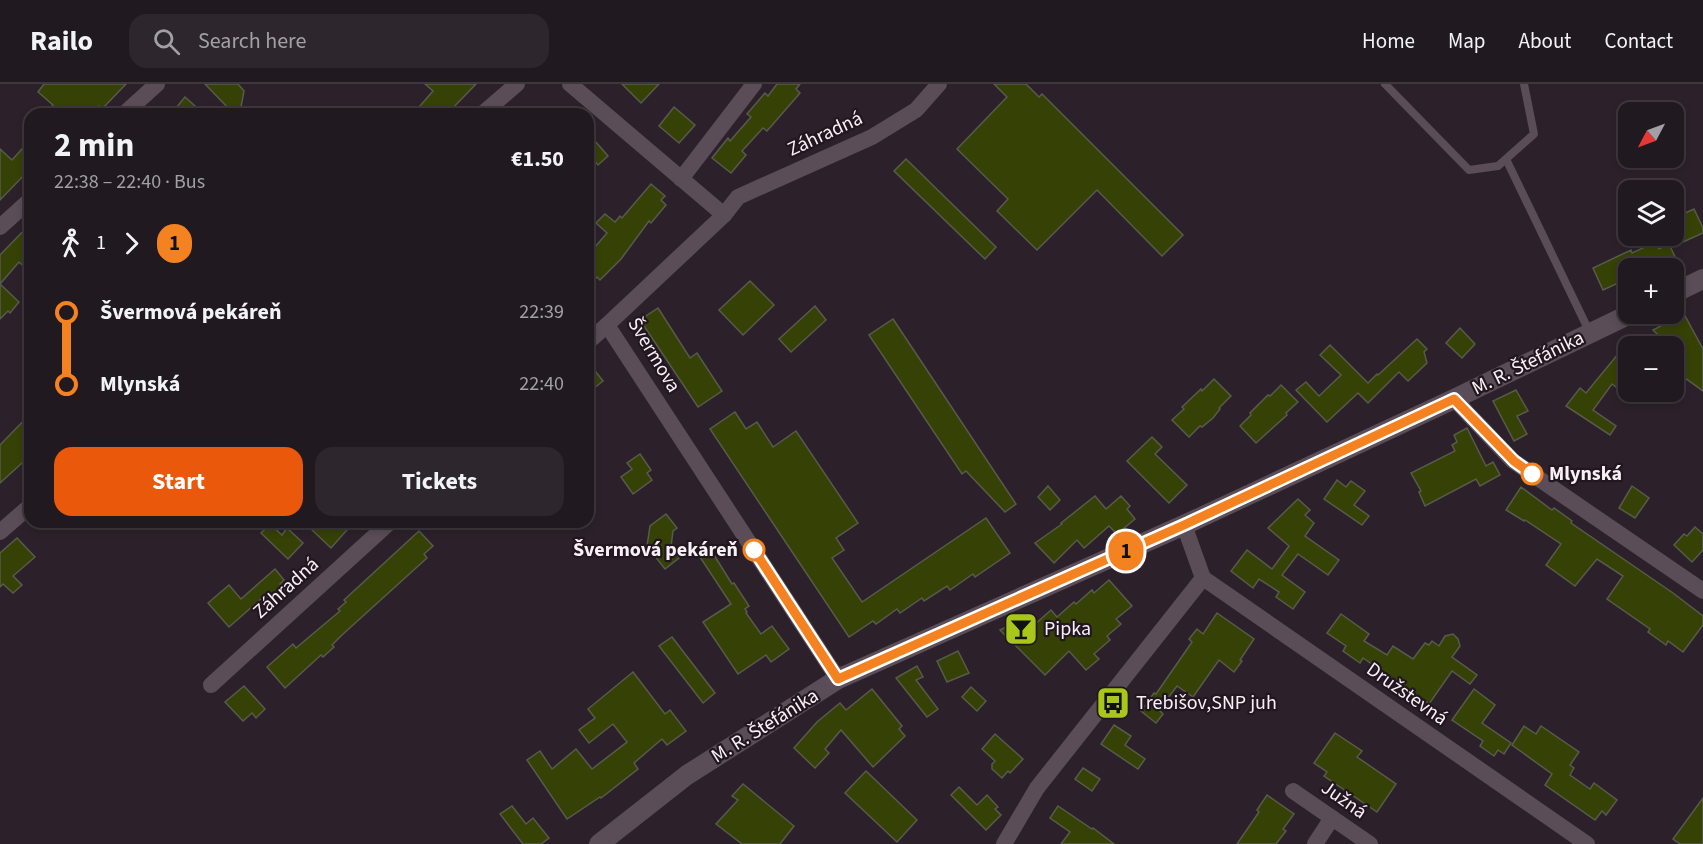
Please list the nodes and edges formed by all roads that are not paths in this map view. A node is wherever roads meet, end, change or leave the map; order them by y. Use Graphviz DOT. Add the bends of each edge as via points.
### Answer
graph roads {
  1 [pos="157,84"];
  2 [pos="517,84"];
  3 [pos="570,84"];
  4 [pos="754,84"];
  5 [pos="939,84"];
  6 [pos="1385,84"];
  7 [pos="1524,84"];
  8 [pos="131,108"];
  9 [pos="489,108"];
  10 [pos="1506,159"];
  11 [pos="681,179"];
  12 [pos="24,205"];
  13 [pos="724,215"];
  14 [pos="0,227"];
  15 [pos="1703,279"];
  16 [pos="1684,288"];
  17 [pos="1618,320"];
  18 [pos="607,325"];
  19 [pos="1590,333"];
  20 [pos="594,337"];
  21 [pos="1454,399"];
  22 [pos="24,511"];
  23 [pos="1184,525"];
  24 [pos="383,528"];
  25 [pos="0,532"];
  26 [pos="1203,578"];
  27 [pos="1702,589"];
  28 [pos="838,679"];
  29 [pos="211,685"];
  30 [pos="1293,791"];
  31 [pos="1332,818"];
  32 [pos="599,844"];
  33 [pos="1004,844"];
  34 [pos="1315,844"];
  35 [pos="1370,844"];
  36 [pos="1587,844"];
  1 -- 8 [label="street"];
  2 -- 9 [label="street"];
  3 -- 11 [label="street"];
  4 -- 11 [label="street"];
  5 -- 13 [label="street, Záhradná" via="916,110 872,137 738,197"];
  6 -- 10 [label="lane" via="1469,170 1498,166"];
  7 -- 10 [label="lane" via="1534,134"];
  10 -- 19 [label="lane"];
  11 -- 13 [label="street"];
  12 -- 14 [label="street"];
  13 -- 18 [label="street, Švermova"];
  15 -- 16 [label="street"];
  17 -- 19 [label="street, M. R. Štefánika"];
  18 -- 20 [label="street"];
  18 -- 28 [label="street, Švermova"];
  19 -- 21 [label="street, M. R. Štefánika"];
  21 -- 23 [label="street, M. R. Štefánika"];
  21 -- 27 [label="street" via="1514,461"];
  22 -- 25 [label="street"];
  23 -- 26 [label="street"];
  23 -- 28 [label="street, M. R. Štefánika"];
  24 -- 29 [label="street, Záhradná"];
  26 -- 33 [label="street" via="1037,788"];
  26 -- 36 [label="street, Družstevná"];
  28 -- 32 [label="street, M. R. Štefánika" via="687,775"];
  30 -- 31 [label="street, Južná"];
  31 -- 34 [label="street"];
  31 -- 35 [label="street, Južná"];
}
